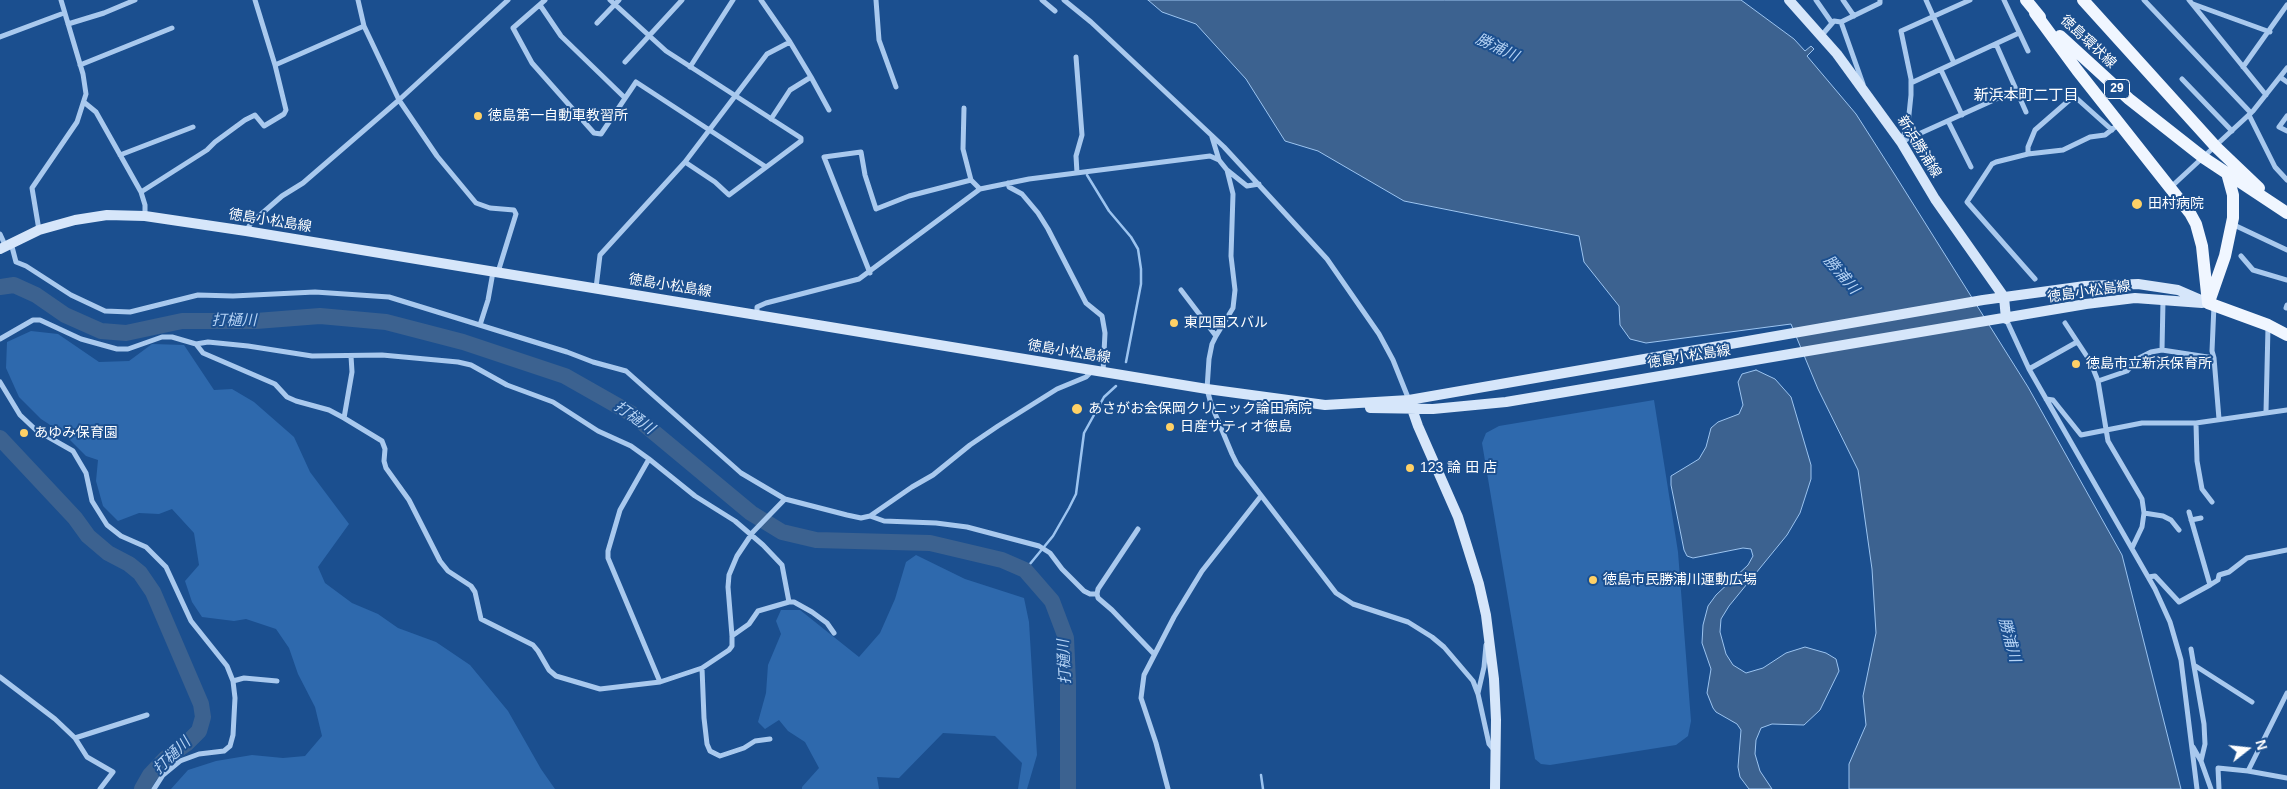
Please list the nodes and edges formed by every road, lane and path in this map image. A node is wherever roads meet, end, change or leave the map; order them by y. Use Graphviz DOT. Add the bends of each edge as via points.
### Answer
graph roads {
  1 [pos="61,0"];
  2 [pos="135,0"];
  3 [pos="255,0"];
  4 [pos="358,0"];
  5 [pos="508,0"];
  6 [pos="545,0"];
  7 [pos="610,0"];
  8 [pos="619,0"];
  9 [pos="682,0"];
  10 [pos="733,0"];
  11 [pos="761,0"];
  12 [pos="876,0"];
  13 [pos="1042,0"];
  14 [pos="1064,0"];
  15 [pos="1789,0"];
  16 [pos="1816,0"];
  17 [pos="1843,0"];
  18 [pos="1880,0"];
  19 [pos="1926,0"];
  20 [pos="1970,0"];
  21 [pos="2004,0"];
  22 [pos="2026,0"];
  23 [pos="2083,0"];
  24 [pos="2144,0"];
  25 [pos="2190,2"];
  26 [pos="540,5"];
  27 [pos="615,5"];
  28 [pos="2287,5"];
  29 [pos="1055,10"];
  30 [pos="64,13"];
  31 [pos="2035,13"];
  32 [pos="1854,16"];
  33 [pos="1934,17"];
  34 [pos="1841,22"];
  35 [pos="597,23"];
  36 [pos="1832,23"];
  37 [pos="68,24"];
  38 [pos="364,26"];
  39 [pos="172,28"];
  40 [pos="2270,32"];
  41 [pos="2019,33"];
  42 [pos="1822,35"];
  43 [pos="648,36"];
  44 [pos="0,37"];
  45 [pos="790,42"];
  46 [pos="1996,44"];
  47 [pos="2028,51"];
  48 [pos="1076,56"];
  49 [pos="625,62"];
  50 [pos="1954,63"];
  51 [pos="275,65"];
  52 [pos="80,66"];
  53 [pos="690,67"];
  54 [pos="2243,67"];
  55 [pos="2287,68"];
  56 [pos="1941,70"];
  57 [pos="811,77"];
  58 [pos="2280,78"];
  59 [pos="2182,79"];
  60 [pos="2287,82"];
  61 [pos="1911,84"];
  62 [pos="896,88"];
  63 [pos="1864,90"];
  64 [pos="2016,90"];
  65 [pos="2266,95"];
  66 [pos="624,97"];
  67 [pos="734,97"];
  68 [pos="399,100"];
  69 [pos="85,103"];
  70 [pos="964,108"];
  71 [pos="829,110"];
  72 [pos="2026,112"];
  73 [pos="2250,114"];
  74 [pos="1962,115"];
  75 [pos="2287,116"];
  76 [pos="771,119"];
  77 [pos="1948,121"];
  78 [pos="193,127"];
  79 [pos="2116,127"];
  80 [pos="709,130"];
  81 [pos="2232,131"];
  82 [pos="2287,132"];
  83 [pos="1212,137"];
  84 [pos="1901,142"];
  85 [pos="2216,147"];
  86 [pos="2028,154"];
  87 [pos="120,155"];
  88 [pos="2204,158"];
  89 [pos="1219,160"];
  90 [pos="685,162"];
  91 [pos="766,167"];
  92 [pos="1971,167"];
  93 [pos="1227,170"];
  94 [pos="1077,173"];
  95 [pos="2228,174"];
  96 [pos="971,180"];
  97 [pos="2287,180"];
  98 [pos="1008,183"];
  99 [pos="1259,184"];
  100 [pos="2171,188"];
  101 [pos="980,189"];
  102 [pos="141,192"];
  103 [pos="2287,212"];
  104 [pos="145,216"];
  105 [pos="2232,224"];
  106 [pos="39,230"];
  107 [pos="246,231"];
  108 [pos="0,234"];
  109 [pos="5,245"];
  110 [pos="2287,250"];
  111 [pos="2241,256"];
  112 [pos="495,271"];
  113 [pos="870,273"];
  114 [pos="2035,279"];
  115 [pos="2287,280"];
  116 [pos="596,288"];
  117 [pos="1181,290"];
  118 [pos="2004,297"];
  119 [pos="2163,301"];
  120 [pos="2211,304"];
  121 [pos="756,314"];
  122 [pos="2006,319"];
  123 [pos="2066,323"];
  124 [pos="480,325"];
  125 [pos="2268,325"];
  126 [pos="2287,335"];
  127 [pos="1216,336"];
  128 [pos="0,339"];
  129 [pos="2077,342"];
  130 [pos="196,344"];
  131 [pos="2162,350"];
  132 [pos="351,356"];
  133 [pos="2214,358"];
  134 [pos="2029,369"];
  135 [pos="1098,371"];
  136 [pos="2098,381"];
  137 [pos="0,382"];
  138 [pos="1208,389"];
  139 [pos="2046,399"];
  140 [pos="1411,405"];
  141 [pos="2287,410"];
  142 [pos="2266,412"];
  143 [pos="344,418"];
  144 [pos="2219,419"];
  145 [pos="2196,423"];
  146 [pos="2107,430"];
  147 [pos="649,459"];
  148 [pos="1261,496"];
  149 [pos="783,501"];
  150 [pos="2212,502"];
  151 [pos="2189,512"];
  152 [pos="2144,513"];
  153 [pos="870,516"];
  154 [pos="2201,518"];
  155 [pos="2191,520"];
  156 [pos="1138,529"];
  157 [pos="2179,530"];
  158 [pos="752,534"];
  159 [pos="2132,548"];
  160 [pos="2287,550"];
  161 [pos="2209,557"];
  162 [pos="2203,560"];
  163 [pos="2148,577"];
  164 [pos="2210,585"];
  165 [pos="1097,594"];
  166 [pos="789,602"];
  167 [pos="834,633"];
  168 [pos="732,636"];
  169 [pos="1489,638"];
  170 [pos="2191,649"];
  171 [pos="1154,654"];
  172 [pos="2194,665"];
  173 [pos="702,668"];
  174 [pos="0,677"];
  175 [pos="233,681"];
  176 [pos="277,681"];
  177 [pos="660,682"];
  178 [pos="3,683"];
  179 [pos="2287,693"];
  180 [pos="1478,694"];
  181 [pos="2252,702"];
  182 [pos="2282,703"];
  183 [pos="2287,708"];
  184 [pos="147,715"];
  185 [pos="75,738"];
  186 [pos="770,739"];
  187 [pos="2192,744"];
  188 [pos="1495,750"];
  189 [pos="2201,761"];
  190 [pos="2248,771"];
  191 [pos="2287,778"];
  192 [pos="100,789"];
  193 [pos="154,789"];
  194 [pos="1168,789"];
  195 [pos="1495,789"];
  196 [pos="2198,789"];
  197 [pos="2211,789"];
  198 [pos="2219,789"];
  1 -- 30 [label="street"];
  2 -- 37 [label="street"];
  3 -- 51 [label="street"];
  4 -- 38 [label="street"];
  5 -- 68 [label="street"];
  6 -- 26 [label="street"];
  7 -- 27 [label="street"];
  8 -- 27 [label="street"];
  9 -- 43 [label="street"];
  10 -- 53 [label="street"];
  11 -- 45 [label="street"];
  12 -- 62 [label="street" via="879,40"];
  13 -- 29 [label="street"];
  14 -- 83 [label="street" via="1098,28"];
  15 -- 42 [label="main road, 新浜勝浦線"];
  16 -- 36 [label="street"];
  17 -- 32 [label="street"];
  18 -- 32 [label="street" via="1880,3"];
  19 -- 33 [label="street"];
  20 -- 33 [label="street"];
  21 -- 41 [label="street"];
  22 -- 31 [label="main road, 徳島環状線 / 29"];
  23 -- 85 [label="main road, 徳島環状線 / 29"];
  24 -- 73 [label="street"];
  25 -- 40 [label="street"];
  25 -- 54 [label="street"];
  26 -- 66 [label="street" via="560,36"];
  26 -- 66 [label="street" via="513,28 532,64 594,133 601,134"];
  27 -- 35 [label="street"];
  27 -- 43 [label="street"];
  28 -- 40 [label="street"];
  30 -- 37 [label="street"];
  30 -- 44 [label="street"];
  31 -- 79 [label="main road, 29"];
  31 -- 88 [label="main road, 徳島環状線 / 29" via="2108,82"];
  32 -- 34 [label="street"];
  33 -- 50 [label="street"];
  33 -- 61 [label="street" via="1901,31"];
  34 -- 36 [label="street"];
  34 -- 63 [label="street"];
  36 -- 42 [label="street"];
  37 -- 52 [label="street"];
  38 -- 51 [label="street"];
  38 -- 68 [label="street"];
  39 -- 52 [label="street"];
  40 -- 54 [label="street"];
  41 -- 46 [label="street"];
  41 -- 47 [label="street"];
  42 -- 63 [label="main road, 新浜勝浦線"];
  43 -- 49 [label="street"];
  43 -- 53 [label="street"];
  45 -- 57 [label="street"];
  45 -- 67 [label="street" via="767,54"];
  46 -- 50 [label="street"];
  46 -- 64 [label="street"];
  48 -- 94 [label="street" via="1082,135 1076,156"];
  50 -- 56 [label="street"];
  51 -- 102 [label="street" via="286,110 284,114 264,126 255,115 245,120 208,150"];
  52 -- 69 [label="street" via="86,85"];
  53 -- 67 [label="street"];
  54 -- 65 [label="street"];
  55 -- 58 [label="street"];
  56 -- 61 [label="street"];
  56 -- 74 [label="street"];
  57 -- 71 [label="street"];
  57 -- 76 [label="street" via="790,90"];
  58 -- 60 [label="street"];
  58 -- 65 [label="street"];
  59 -- 81 [label="street"];
  61 -- 84 [label="street" via="1908,124"];
  63 -- 84 [label="main road, 新浜勝浦線"];
  64 -- 72 [label="street"];
  64 -- 74 [label="street"];
  65 -- 73 [label="street"];
  66 -- 80 [label="street" via="636,82"];
  67 -- 76 [label="street"];
  67 -- 80 [label="street"];
  68 -- 107 [label="street" via="303,183 276,201"];
  68 -- 112 [label="street" via="437,156 476,203 514,210 516,214"];
  69 -- 87 [label="street" via="96,112"];
  69 -- 106 [label="street" via="77,122 32,188"];
  70 -- 96 [label="street" via="963,149"];
  73 -- 81 [label="street"];
  73 -- 97 [label="street" via="2275,167"];
  74 -- 77 [label="street"];
  75 -- 82 [label="street" via="2279,127"];
  76 -- 91 [label="street" via="801,141"];
  77 -- 84 [label="street"];
  77 -- 92 [label="street"];
  78 -- 87 [label="street"];
  79 -- 86 [label="street" via="2105,135 2090,137 2063,150"];
  79 -- 86 [label="street" via="2074,96 2035,130"];
  79 -- 100 [label="main road, 29"];
  80 -- 90 [label="street"];
  80 -- 91 [label="street"];
  81 -- 85 [label="street"];
  83 -- 89 [label="street"];
  83 -- 99 [label="street"];
  84 -- 118 [label="main road, 新浜勝浦線" via="1935,199"];
  85 -- 88 [label="street"];
  85 -- 95 [label="main road, 徳島環状線 / 29"];
  85 -- 103 [label="main road, 徳島環状線 / 29"];
  86 -- 114 [label="street" via="1992,164 1967,202"];
  87 -- 102 [label="street"];
  88 -- 95 [label="main road, 徳島環状線 / 29"];
  88 -- 100 [label="street"];
  89 -- 93 [label="street"];
  89 -- 94 [label="street" via="1201,156"];
  90 -- 91 [label="street" via="729,195"];
  90 -- 116 [label="street" via="600,255"];
  93 -- 99 [label="street" via="1247,186"];
  93 -- 127 [label="street" via="1233,194 1231,256 1235,290 1233,308"];
  94 -- 98 [label="street"];
  95 -- 103 [label="main road, 徳島環状線 / 29"];
  95 -- 105 [label="main road, 徳島環状線 / 29" via="2233,194"];
  96 -- 101 [label="street"];
  96 -- 113 [label="street" via="909,196 876,210 861,152 824,157"];
  98 -- 101 [label="street"];
  98 -- 135 [label="street" via="1009,188 1022,194 1038,213 1086,303 1102,316 1105,333"];
  99 -- 140 [label="street" via="1347,286 1388,351"];
  100 -- 120 [label="main road, 29" via="2190,213 2200,235"];
  101 -- 113 [label="street"];
  102 -- 104 [label="street"];
  104 -- 106 [label="main road, 徳島小松島線" via="107,215"];
  104 -- 107 [label="main road, 徳島小松島線"];
  105 -- 110 [label="street"];
  105 -- 120 [label="main road, 徳島環状線 / 29"];
  106 -- 109 [label="main road, 徳島小松島線"];
  107 -- 112 [label="main road, 徳島小松島線"];
  108 -- 109 [label="street"];
  109 -- 124 [label="street" via="16,262 105,311 130,312 198,295 314,292 389,297"];
  111 -- 115 [label="street" via="2253,270"];
  112 -- 116 [label="main road, 徳島小松島線"];
  112 -- 124 [label="street"];
  113 -- 121 [label="street" via="859,280 766,303 757,307"];
  116 -- 121 [label="main road, 徳島小松島線"];
  117 -- 127 [label="street"];
  118 -- 120 [label="main road, 徳島小松島線" via="2085,286 2138,284 2178,290"];
  118 -- 122 [label="main road, 新浜勝浦線"];
  118 -- 140 [label="main road, 徳島小松島線" via="1432,396"];
  119 -- 120 [label="main road, 徳島小松島線"];
  119 -- 122 [label="main road, 徳島小松島線" via="2134,298"];
  119 -- 131 [label="street"];
  120 -- 125 [label="main road"];
  120 -- 133 [label="street"];
  121 -- 135 [label="main road, 徳島小松島線"];
  122 -- 134 [label="street"];
  122 -- 140 [label="main road, 徳島小松島線" via="1506,402 1433,409"];
  123 -- 129 [label="street"];
  124 -- 149 [label="street" via="626,371 741,473"];
  125 -- 126 [label="main road"];
  125 -- 142 [label="street"];
  127 -- 138 [label="street" via="1209,359"];
  128 -- 130 [label="street" via="33,320 40,320 81,339 117,349 162,337"];
  129 -- 134 [label="street"];
  129 -- 136 [label="street"];
  130 -- 132 [label="street" via="248,346 312,356"];
  130 -- 143 [label="street" via="203,354 275,384 287,397"];
  131 -- 133 [label="street"];
  131 -- 136 [label="street" via="2139,358 2127,371"];
  132 -- 143 [label="street" via="352,372"];
  132 -- 147 [label="street" via="450,360 471,365 507,385 553,402"];
  133 -- 144 [label="street"];
  134 -- 139 [label="street"];
  135 -- 138 [label="main road, 徳島小松島線"];
  135 -- 153 [label="street" via="1057,389 970,445 933,475"];
  136 -- 146 [label="street"];
  137 -- 175 [label="street" via="20,415 36,430 74,451 86,473 92,501 107,525 121,536 146,547 166,567 186,612 227,666"];
  138 -- 140 [label="main road, 徳島小松島線" via="1307,404"];
  138 -- 148 [label="street" via="1232,454"];
  139 -- 146 [label="street" via="2053,400 2081,435"];
  139 -- 159 [label="street"];
  140 -- 169 [label="main road" via="1458,517 1479,584"];
  141 -- 142 [label="street"];
  142 -- 144 [label="street"];
  143 -- 177 [label="street" via="382,441 386,468 409,500 440,561 475,592 481,619 533,645 549,670 564,680 600,689"];
  144 -- 145 [label="street"];
  145 -- 146 [label="street" via="2142,424"];
  145 -- 150 [label="street" via="2202,489"];
  146 -- 152 [label="street" via="2108,442 2142,499"];
  147 -- 158 [label="street" via="695,496"];
  147 -- 177 [label="street" via="620,510 608,558"];
  148 -- 171 [label="street" via="1202,570"];
  148 -- 180 [label="street" via="1336,593 1353,604 1408,622 1432,637 1473,681"];
  149 -- 153 [label="street" via="861,518"];
  149 -- 158 [label="street"];
  151 -- 155 [label="street"];
  152 -- 157 [label="street" via="2163,516"];
  152 -- 159 [label="street" via="2142,527"];
  153 -- 165 [label="street" via="884,521 967,528 1039,546 1050,553 1084,592"];
  154 -- 155 [label="street"];
  155 -- 162 [label="street"];
  156 -- 165 [label="street"];
  158 -- 166 [label="street" via="782,565"];
  158 -- 168 [label="street" via="729,575"];
  159 -- 163 [label="street"];
  160 -- 164 [label="street" via="2248,558 2219,575 2218,580"];
  161 -- 162 [label="street"];
  162 -- 164 [label="street"];
  163 -- 164 [label="street" via="2155,576 2179,602"];
  163 -- 187 [label="street" via="2176,640"];
  165 -- 171 [label="street"];
  166 -- 167 [label="street" via="812,612"];
  166 -- 168 [label="street" via="758,611 749,624"];
  168 -- 173 [label="street" via="729,650"];
  169 -- 180 [label="street"];
  169 -- 188 [label="main road" via="1494,679"];
  170 -- 172 [label="street"];
  171 -- 194 [label="street" via="1144,675 1141,698"];
  172 -- 181 [label="street"];
  172 -- 189 [label="street" via="2204,724 2205,744"];
  173 -- 177 [label="street"];
  173 -- 186 [label="street" via="704,718 710,751 720,756"];
  174 -- 178 [label="street"];
  175 -- 176 [label="street" via="244,678"];
  175 -- 193 [label="street" via="235,698 230,746 224,751 199,754 180,761 163,775"];
  178 -- 185 [label="street" via="55,719"];
  179 -- 182 [label="street"];
  180 -- 188 [label="street" via="1489,744"];
  182 -- 183 [label="street"];
  182 -- 190 [label="street"];
  184 -- 185 [label="street"];
  185 -- 192 [label="street" via="87,757 113,772"];
  187 -- 189 [label="street"];
  187 -- 196 [label="street"];
  188 -- 195 [label="main road"];
  189 -- 197 [label="street"];
  190 -- 191 [label="street"];
  190 -- 198 [label="street" via="2218,768"];
}
